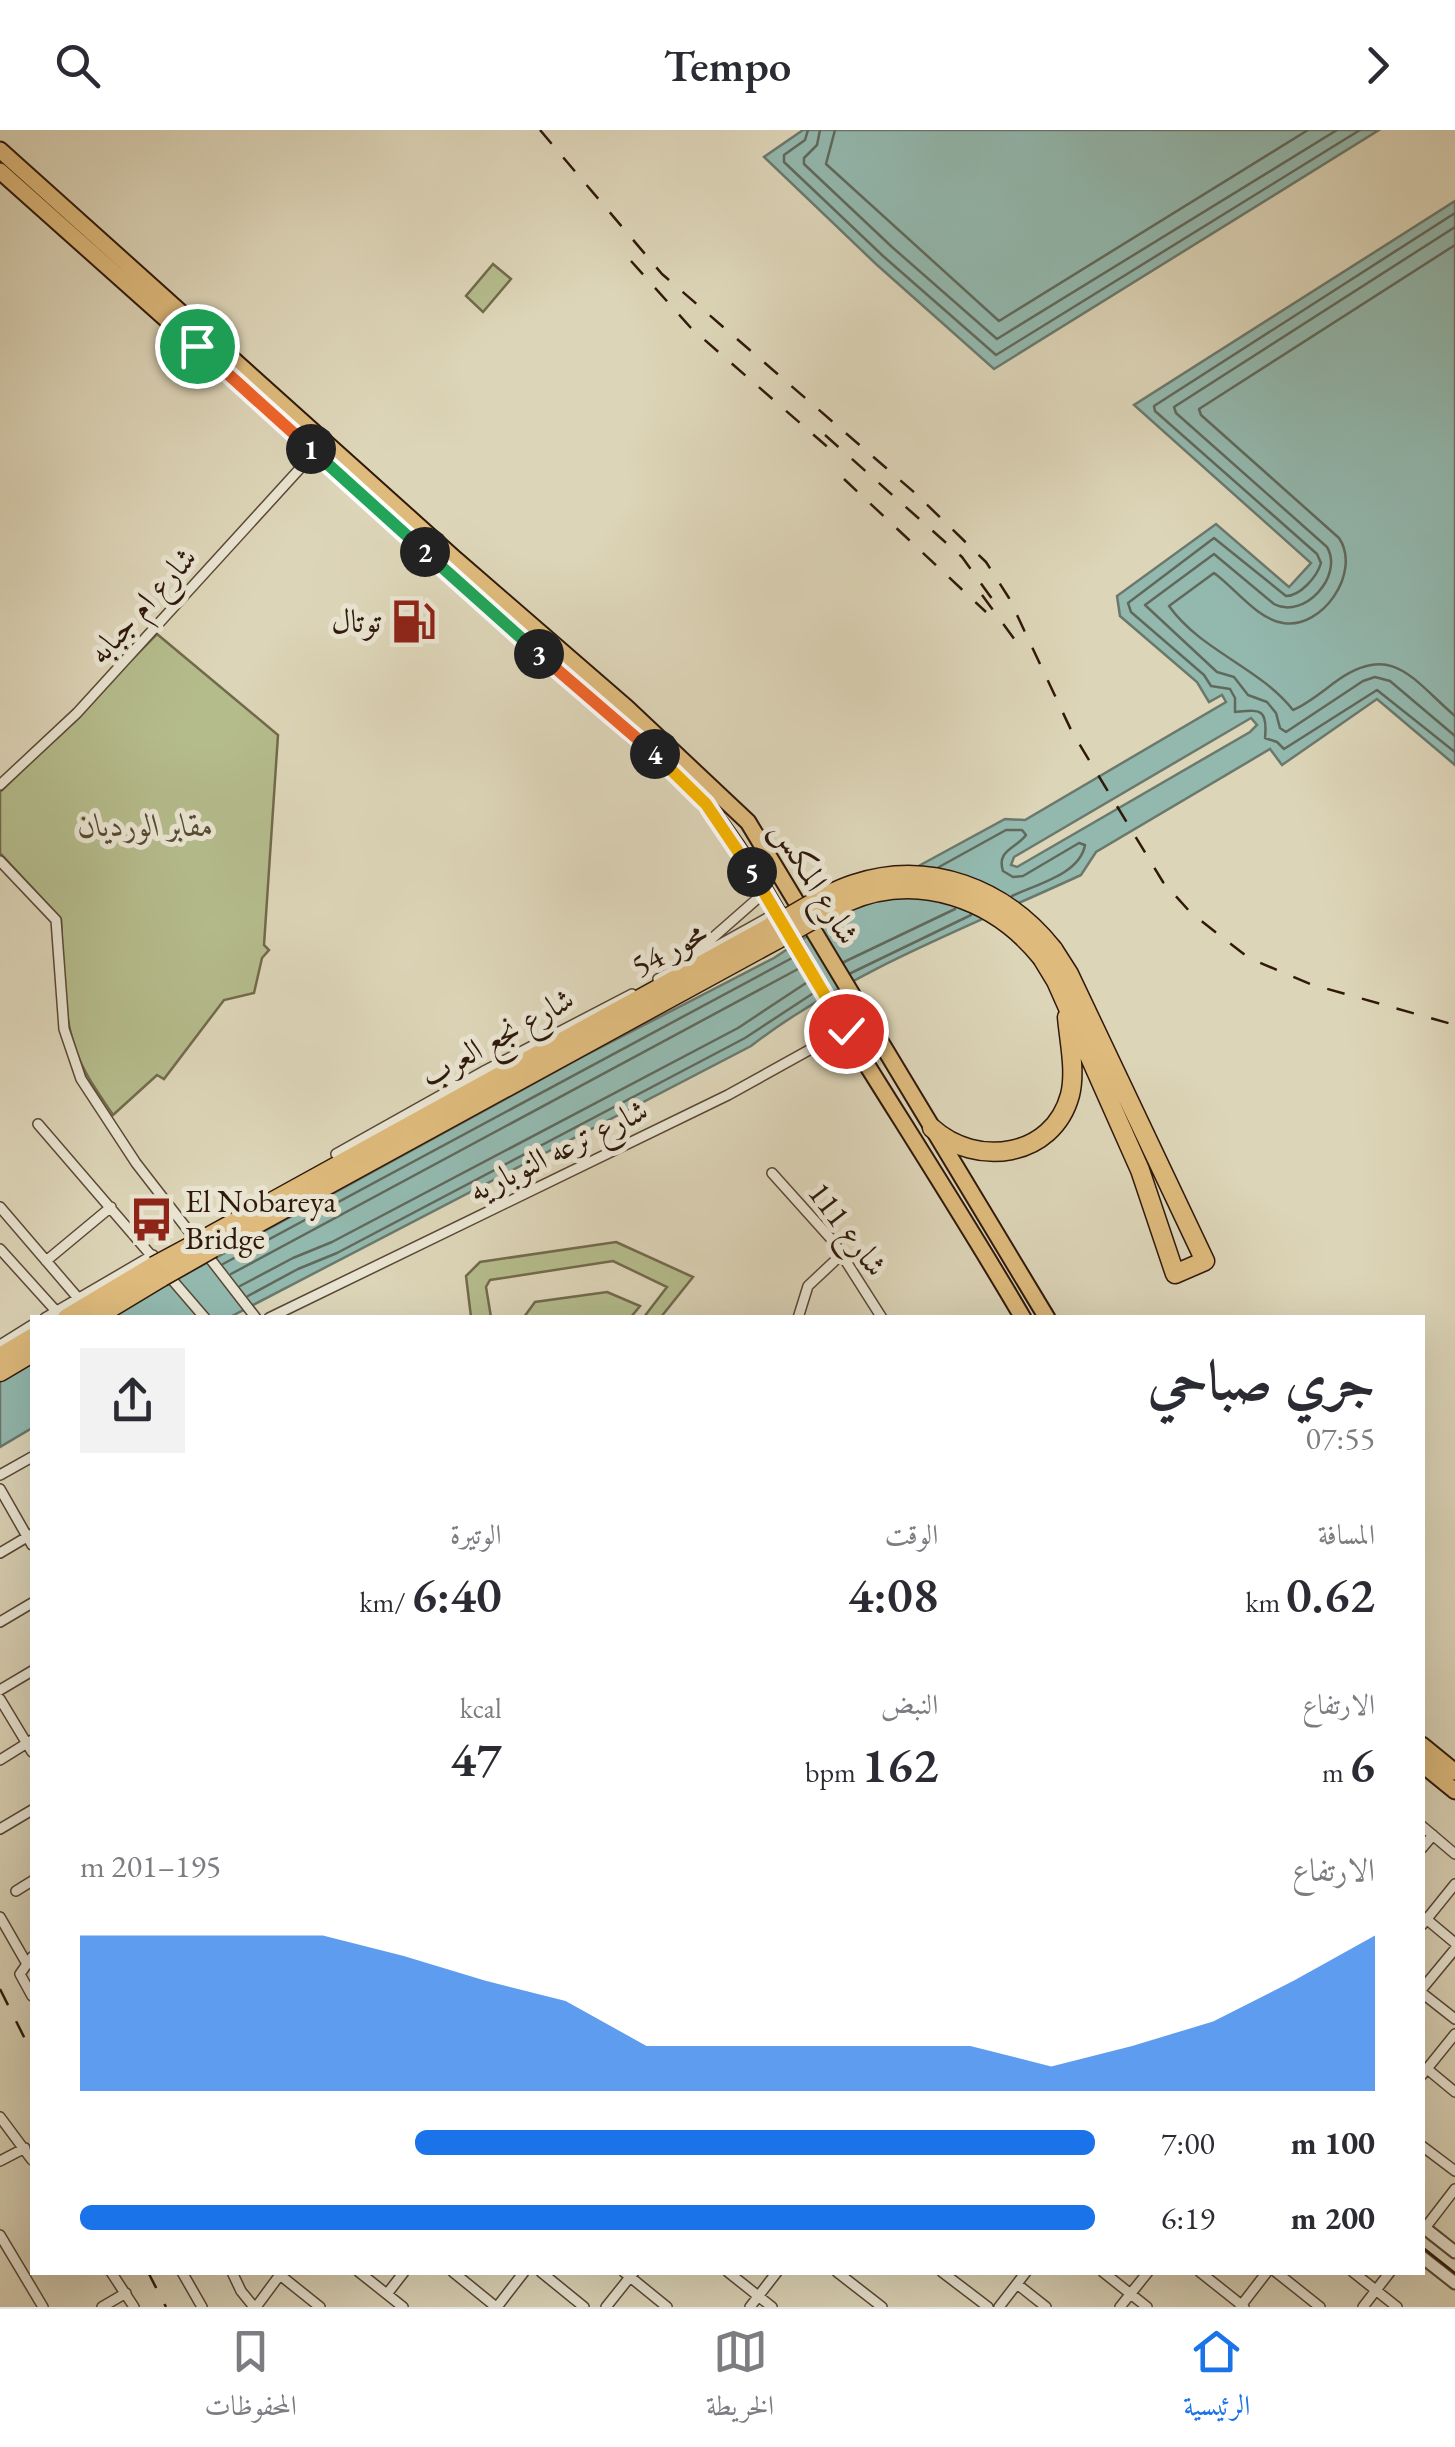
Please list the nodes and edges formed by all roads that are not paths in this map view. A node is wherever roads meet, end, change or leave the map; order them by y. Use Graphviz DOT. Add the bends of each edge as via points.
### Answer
graph roads {
  1 [pos="0,150"];
  2 [pos="0,171"];
  3 [pos="315,452"];
  4 [pos="586,684"];
  5 [pos="0,785"];
  6 [pos="0,861"];
  7 [pos="765,892"];
  8 [pos="781,930"];
  9 [pos="1048,953"];
  10 [pos="682,964"];
  11 [pos="1065,1002"];
  12 [pos="865,1020"];
  13 [pos="841,1024"];
  14 [pos="38,1124"];
  15 [pos="932,1128"];
  16 [pos="336,1154"];
  17 [pos="772,1173"];
  18 [pos="0,1207"];
  19 [pos="111,1207"];
  20 [pos="990,1225"];
  21 [pos="972,1237"];
  22 [pos="0,1249"];
  23 [pos="211,1249"];
  24 [pos="842,1254"];
  25 [pos="46,1261"];
  26 [pos="162,1270"];
  27 [pos="78,1298"];
  28 [pos="873,1303"];
  29 [pos="62,1314"];
  30 [pos="98,1315"];
  31 [pos="202,1315"];
  32 [pos="254,1315"];
  33 [pos="275,1315"];
  34 [pos="799,1315"];
  35 [pos="871,1315"];
  36 [pos="880,1315"];
  37 [pos="1020,1315"];
  38 [pos="1045,1315"];
  39 [pos="30,1326"];
  40 [pos="30,1339"];
  41 [pos="0,1345"];
  42 [pos="30,1354"];
  43 [pos="0,1357"];
  44 [pos="0,1372"];
  45 [pos="30,1458"];
  46 [pos="0,1475"];
  47 [pos="0,1490"];
  48 [pos="30,1537"];
  49 [pos="30,1539"];
  50 [pos="0,1553"];
  51 [pos="30,1604"];
  52 [pos="0,1622"];
  53 [pos="30,1672"];
  54 [pos="0,1690"];
  55 [pos="0,1699"];
  56 [pos="30,1744"];
  57 [pos="30,1745"];
  58 [pos="1425,1747"];
  59 [pos="0,1760"];
  60 [pos="1425,1766"];
  61 [pos="1455,1772"];
  62 [pos="1455,1791"];
  63 [pos="30,1811"];
  64 [pos="1425,1828"];
  65 [pos="0,1829"];
  66 [pos="1433,1834"];
  67 [pos="1425,1844"];
  68 [pos="1455,1854"];
  69 [pos="30,1882"];
  70 [pos="1455,1884"];
  71 [pos="16,1891"];
  72 [pos="0,1917"];
  73 [pos="1425,1919"];
  74 [pos="1425,1921"];
  75 [pos="1455,1946"];
  76 [pos="30,1961"];
  77 [pos="1425,1987"];
  78 [pos="30,1992"];
  79 [pos="1425,1994"];
  80 [pos="1455,2019"];
  81 [pos="1455,2034"];
  82 [pos="1425,2069"];
  83 [pos="1425,2071"];
  84 [pos="1455,2092"];
  85 [pos="0,2116"];
  86 [pos="24,2148"];
  87 [pos="1425,2148"];
  88 [pos="30,2157"];
  89 [pos="0,2162"];
  90 [pos="1455,2171"];
  91 [pos="1455,2189"];
  92 [pos="1425,2226"];
  93 [pos="1425,2228"];
  94 [pos="0,2235"];
  95 [pos="1455,2252"];
  96 [pos="1425,2259"];
  97 [pos="113,2275"];
  98 [pos="184,2275"];
  99 [pos="233,2275"];
  100 [pos="280,2275"];
  101 [pos="282,2275"];
  102 [pos="364,2275"];
  103 [pos="402,2275"];
  104 [pos="457,2275"];
  105 [pos="522,2275"];
  106 [pos="545,2275"];
  107 [pos="628,2275"];
  108 [pos="630,2275"];
  109 [pos="732,2275"];
  110 [pos="776,2275"];
  111 [pos="840,2275"];
  112 [pos="946,2275"];
  113 [pos="1024,2275"];
  114 [pos="1107,2275"];
  115 [pos="1146,2275"];
  116 [pos="1204,2275"];
  117 [pos="1265,2275"];
  118 [pos="1280,2275"];
  119 [pos="1357,2275"];
  120 [pos="1388,2275"];
  121 [pos="1455,2283"];
  122 [pos="1017,2284"];
  123 [pos="1376,2290"];
  124 [pos="126,2293"];
  125 [pos="386,2294"];
  126 [pos="1130,2294"];
  127 [pos="758,2296"];
  128 [pos="1242,2306"];
  129 [pos="43,2307"];
  130 [pos="102,2307"];
  131 [pos="134,2307"];
  132 [pos="202,2307"];
  133 [pos="255,2307"];
  134 [pos="320,2307"];
  135 [pos="403,2307"];
  136 [pos="497,2307"];
  137 [pos="584,2307"];
  138 [pos="606,2307"];
  139 [pos="667,2307"];
  140 [pos="750,2307"];
  141 [pos="772,2307"];
  142 [pos="882,2307"];
  143 [pos="988,2307"];
  144 [pos="999,2307"];
  145 [pos="1046,2307"];
  146 [pos="1120,2307"];
  147 [pos="1146,2307"];
  148 [pos="1320,2307"];
  149 [pos="1363,2307"];
  150 [pos="1397,2307"];
  1 -- 4 [label="main road, شارع المكس"];
  2 -- 3 [label="main road, شارع المكس"];
  3 -- 4 [label="main road, شارع المكس"];
  3 -- 5 [label="street, شارع ام جبابه" via="77,713"];
  4 -- 7 [label="main road, شارع المكس" via="692,789"];
  4 -- 12 [label="main road, شارع المكس" via="748,822"];
  6 -- 23 [label="street" via="56,920 64,1029 82,1079 136,1163"];
  7 -- 8 [label="main road, شارع المكس"];
  7 -- 10 [label="street, شارع نجع العرب"];
  8 -- 9 [label="highway, محور 54, bridge" via="858,898 926,890 982,906"];
  8 -- 10 [label="street, شارع نجع العرب"];
  8 -- 13 [label="main road, شارع المكس"];
  8 -- 23 [label="highway, محور 54"];
  9 -- 11 [label="highway, محور 54"];
  9 -- 11 [label="highway, محور 54" via="1069,974 1205,1262 1175,1274 1140,1170"];
  10 -- 16 [label="street, شارع نجع العرب"];
  11 -- 15 [label="highway" via="1073,1080 1062,1114 1046,1133 1026,1146 990,1153 957,1146"];
  12 -- 13 [label="street, شارع ترعه النوباريه"];
  12 -- 15 [label="main road, شارع المكس"];
  13 -- 21 [label="main road, شارع المكس"];
  13 -- 33 [label="street, شارع ترعه النوباريه" via="728,1095"];
  14 -- 19 [label="street"];
  15 -- 20 [label="main road, شارع المكس"];
  17 -- 24 [label="street, شارع 111"];
  18 -- 25 [label="street"];
  19 -- 25 [label="street"];
  19 -- 26 [label="street"];
  20 -- 21 [label="main road"];
  20 -- 38 [label="main road, شارع المكس"];
  21 -- 37 [label="main road, شارع المكس"];
  22 -- 29 [label="street"];
  23 -- 26 [label="highway, محور 54, bridge"];
  23 -- 32 [label="street"];
  24 -- 28 [label="street, شارع 111"];
  24 -- 34 [label="street" via="808,1286"];
  25 -- 27 [label="street"];
  26 -- 27 [label="street"];
  26 -- 29 [label="highway, محور 54"];
  26 -- 30 [label="highway, محور 54"];
  26 -- 31 [label="street"];
  27 -- 29 [label="street"];
  28 -- 35 [label="street"];
  28 -- 36 [label="street, شارع 111"];
  39 -- 41 [label="street"];
  40 -- 43 [label="highway"];
  42 -- 44 [label="highway"];
  45 -- 46 [label="street"];
  47 -- 48 [label="street"];
  49 -- 50 [label="street"];
  51 -- 52 [label="street"];
  53 -- 54 [label="street"];
  55 -- 56 [label="street"];
  57 -- 59 [label="street"];
  58 -- 61 [label="main road"];
  60 -- 62 [label="main road"];
  63 -- 65 [label="street"];
  64 -- 66 [label="street"];
  66 -- 67 [label="street"];
  66 -- 68 [label="street"];
  69 -- 71 [label="street"];
  70 -- 73 [label="street"];
  72 -- 76 [label="street"];
  74 -- 75 [label="street"];
  75 -- 77 [label="street"];
  76 -- 78 [label="street" via="21,1972"];
  79 -- 80 [label="street"];
  81 -- 82 [label="street"];
  83 -- 84 [label="street"];
  85 -- 86 [label="street"];
  86 -- 88 [label="street"];
  86 -- 89 [label="street"];
  87 -- 90 [label="street"];
  91 -- 92 [label="street"];
  93 -- 95 [label="street"];
  94 -- 129 [label="street"];
  96 -- 121 [label="street"];
  97 -- 124 [label="street"];
  98 -- 132 [label="street"];
  99 -- 133 [label="street"];
  100 -- 133 [label="street"];
  101 -- 134 [label="street"];
  102 -- 125 [label="street"];
  103 -- 125 [label="street"];
  104 -- 136 [label="street"];
  105 -- 136 [label="street"];
  106 -- 137 [label="street"];
  107 -- 138 [label="street"];
  108 -- 139 [label="street"];
  109 -- 127 [label="street"];
  110 -- 127 [label="street"];
  111 -- 142 [label="street"];
  112 -- 143 [label="street"];
  113 -- 122 [label="street"];
  114 -- 126 [label="street"];
  115 -- 126 [label="street"];
  116 -- 128 [label="street"];
  117 -- 128 [label="street"];
  118 -- 148 [label="street"];
  119 -- 123 [label="street"];
  120 -- 123 [label="street"];
  122 -- 144 [label="street"];
  122 -- 145 [label="street"];
  123 -- 149 [label="street"];
  123 -- 150 [label="street"];
  124 -- 130 [label="street"];
  124 -- 131 [label="street"];
  125 -- 135 [label="street"];
  126 -- 146 [label="street"];
  126 -- 147 [label="street"];
  127 -- 140 [label="street"];
  127 -- 141 [label="street"];
}
